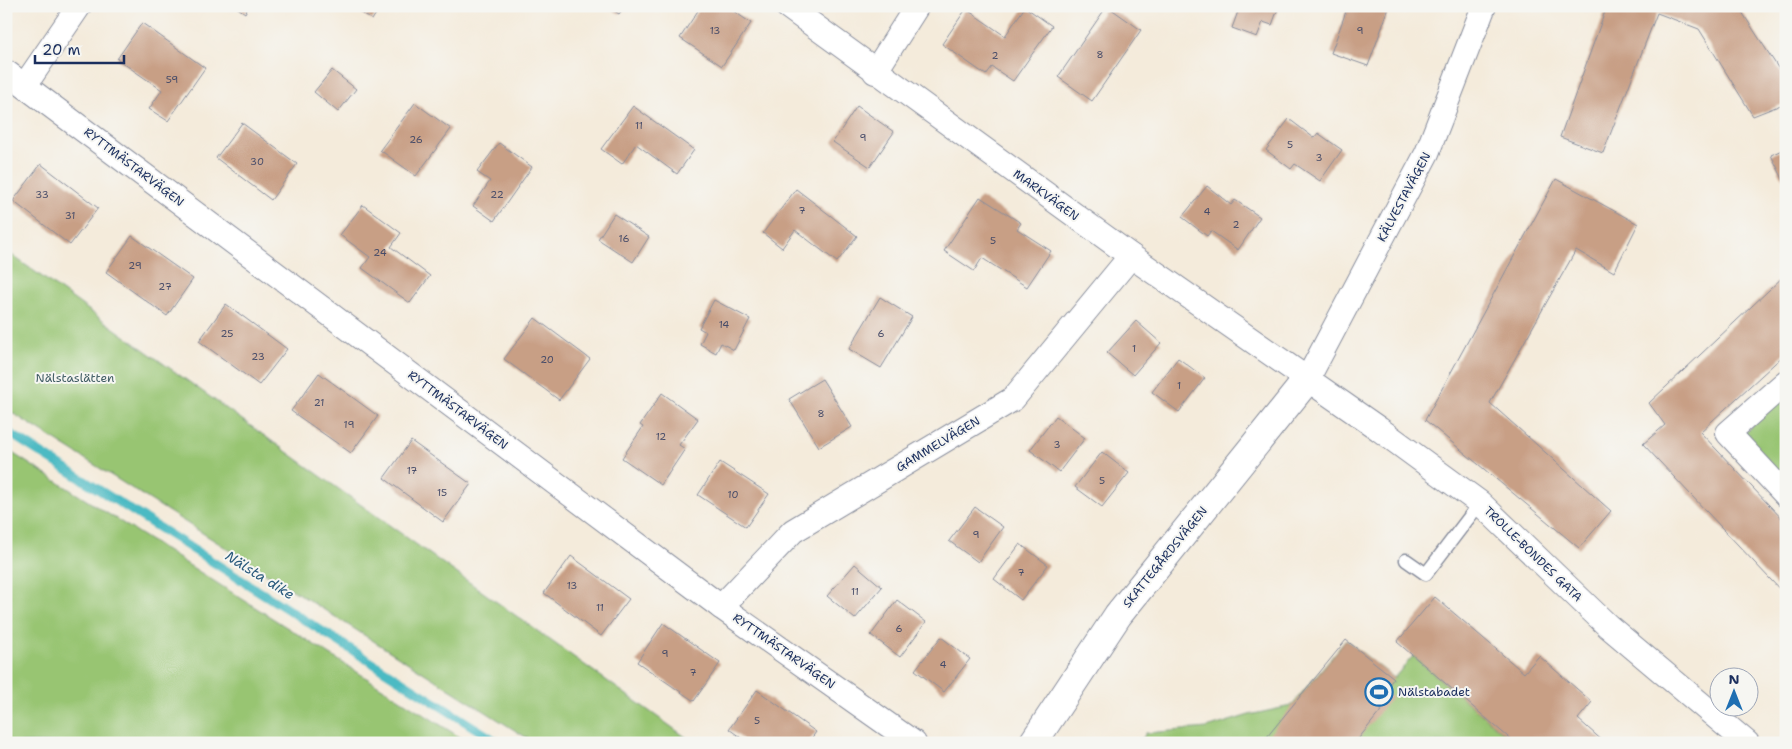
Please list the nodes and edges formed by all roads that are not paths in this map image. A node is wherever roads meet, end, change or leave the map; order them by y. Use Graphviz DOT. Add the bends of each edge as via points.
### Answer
graph roads {
  1 [pos="79,6"];
  2 [pos="787,6"];
  3 [pos="916,6"];
  4 [pos="1484,6"];
  5 [pos="875,72"];
  6 [pos="15,79"];
  7 [pos="1131,256"];
  8 [pos="1307,380"];
  9 [pos="1786,382"];
  10 [pos="1786,495"];
  11 [pos="1480,504"];
  12 [pos="1406,560"];
  13 [pos="721,607"];
  14 [pos="914,743"];
  15 [pos="1033,743"];
  16 [pos="1747,743"];
  1 -- 6 [label="street"];
  2 -- 5 [label="street, MARKVÄGEN"];
  3 -- 5 [label="street"];
  4 -- 8 [label="street, KÄLVESTAVÄGEN" via="1427,153"];
  5 -- 7 [label="street, MARKVÄGEN"];
  6 -- 13 [label="street, RYTTMÄSTARVÄGEN"];
  7 -- 8 [label="street, MARKVÄGEN"];
  7 -- 13 [label="street, GAMMELVÄGEN" via="1013,399 793,531"];
  8 -- 11 [label="street, TROLLE-BONDES GATA"];
  8 -- 15 [label="street, SKATTEGÅRDSVÄGEN" via="1118,615"];
  9 -- 10 [label="street" via="1728,434"];
  11 -- 12 [label="lane" via="1426,574"];
  11 -- 16 [label="street, TROLLE-BONDES GATA" via="1608,626"];
  13 -- 14 [label="street, RYTTMÄSTARVÄGEN"];
}
